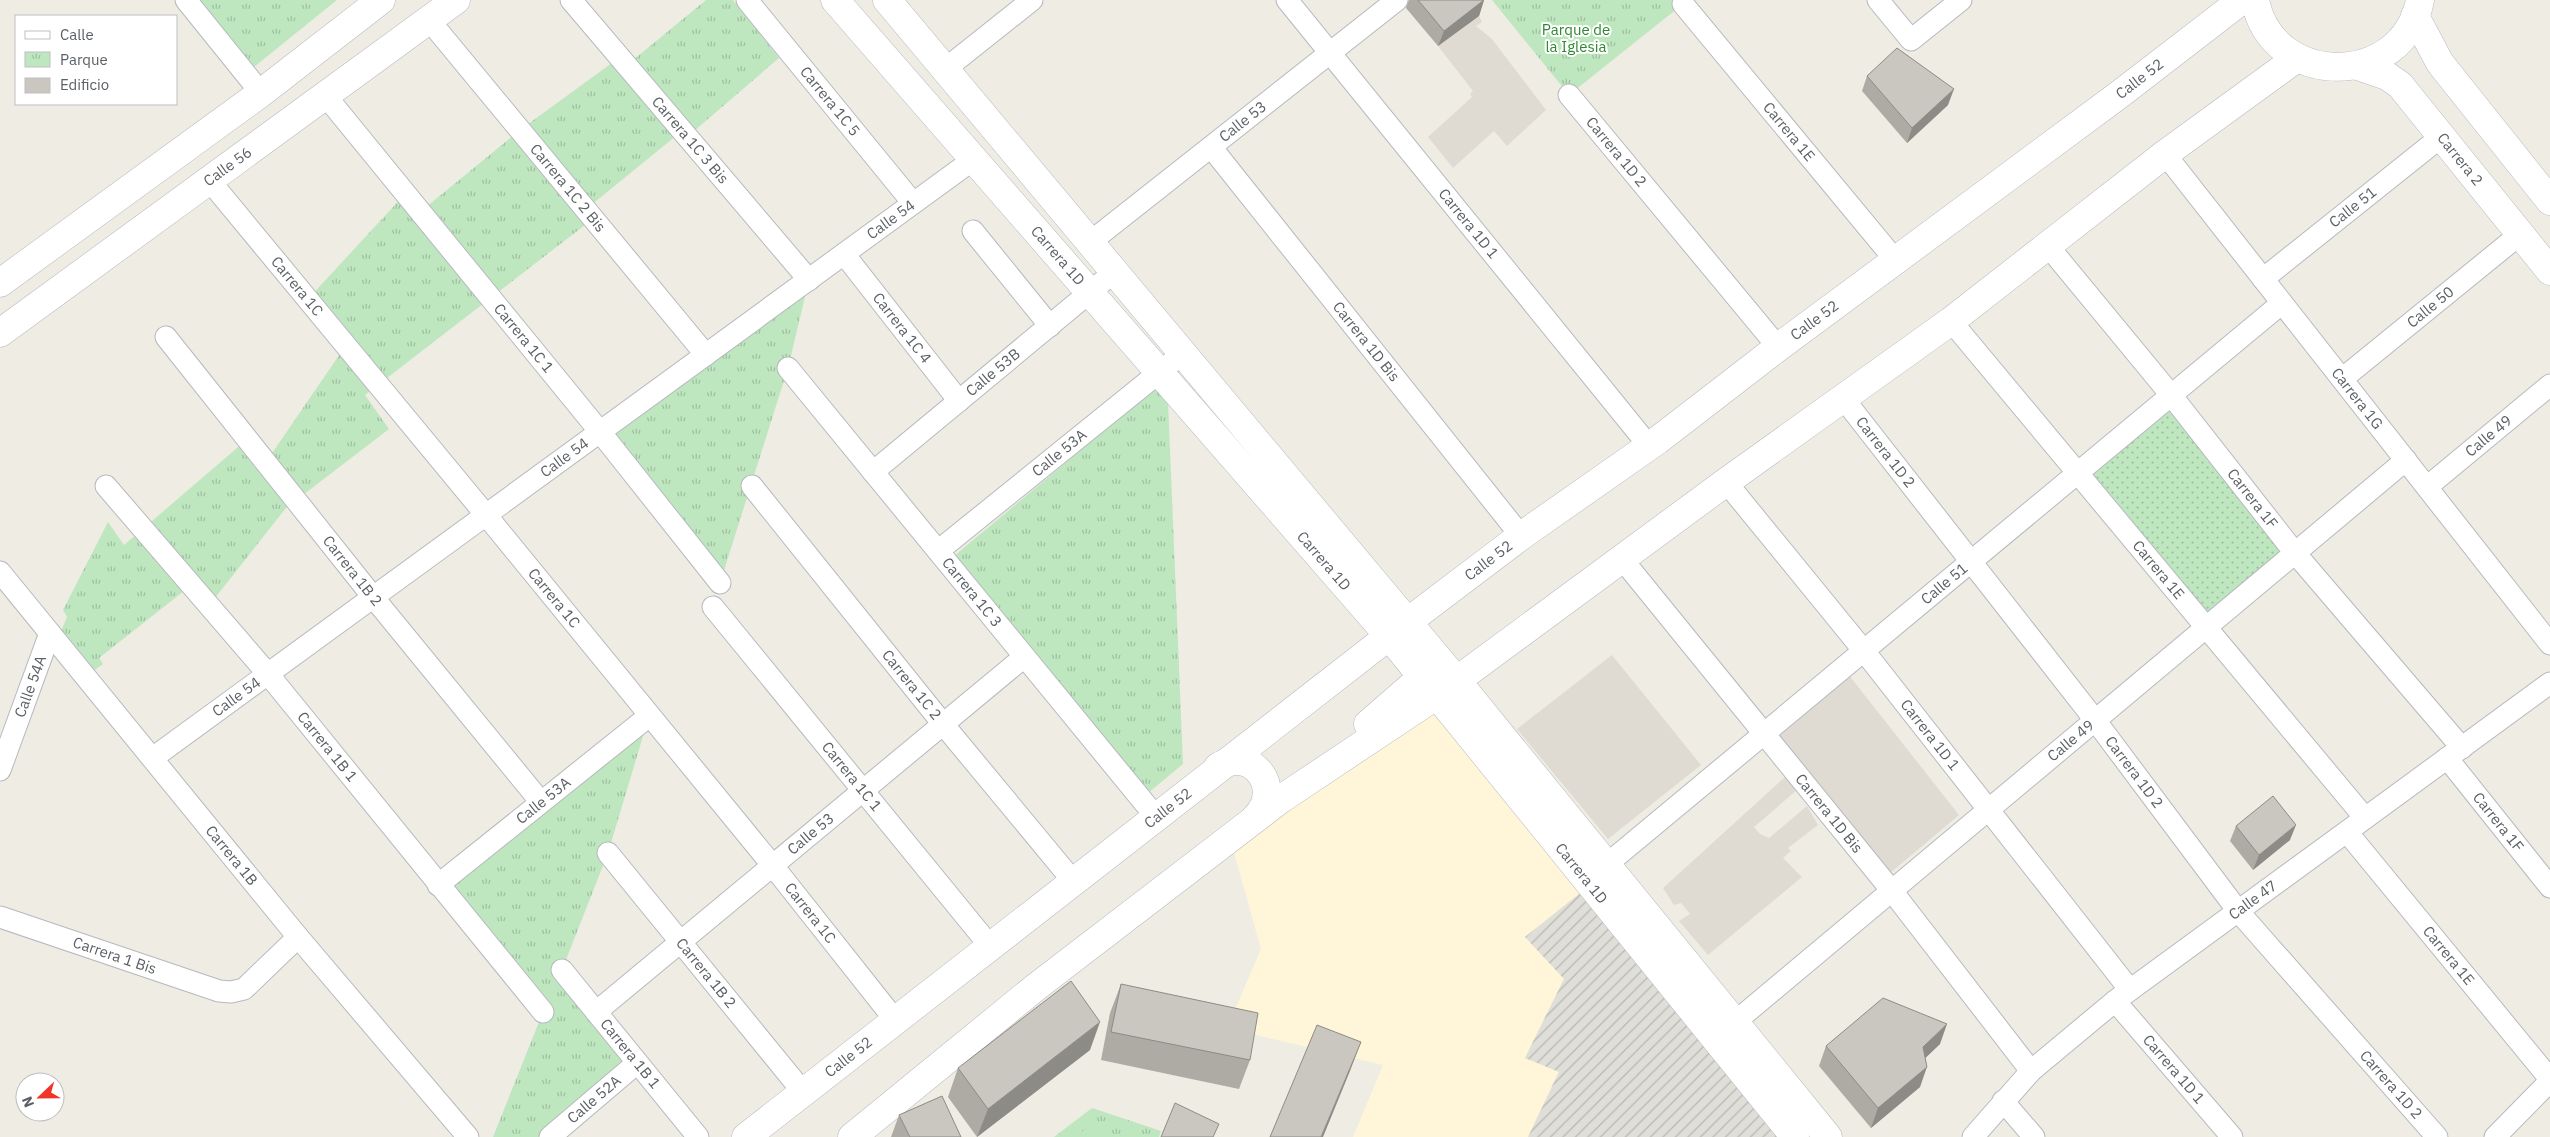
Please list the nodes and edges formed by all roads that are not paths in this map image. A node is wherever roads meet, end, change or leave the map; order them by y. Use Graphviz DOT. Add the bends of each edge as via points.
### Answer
graph roads {
  1 [pos="186,0"];
  2 [pos="381,0"];
  3 [pos="456,0"];
  4 [pos="571,0"];
  5 [pos="747,0"];
  6 [pos="835,0"];
  7 [pos="887,0"];
  8 [pos="1032,0"];
  9 [pos="1288,0"];
  10 [pos="1397,0"];
  11 [pos="1878,0"];
  12 [pos="1961,0"];
  13 [pos="2242,0"];
  14 [pos="2255,0"];
  15 [pos="1684,4"];
  16 [pos="2417,8"];
  17 [pos="429,20"];
  18 [pos="1330,53"];
  19 [pos="2296,58"];
  20 [pos="2358,66"];
  21 [pos="944,70"];
  22 [pos="261,93"];
  23 [pos="324,95"];
  24 [pos="1569,95"];
  25 [pos="2442,136"];
  26 [pos="1211,147"];
  27 [pos="246,152"];
  28 [pos="2165,154"];
  29 [pos="974,159"];
  30 [pos="209,180"];
  31 [pos="2550,201"];
  32 [pos="913,204"];
  33 [pos="973,231"];
  34 [pos="2519,235"];
  35 [pos="1089,243"];
  36 [pos="2048,246"];
  37 [pos="844,254"];
  38 [pos="1896,261"];
  39 [pos="2550,271"];
  40 [pos="1114,272"];
  41 [pos="2263,279"];
  42 [pos="809,280"];
  43 [pos="0,283"];
  44 [pos="1090,293"];
  45 [pos="2282,303"];
  46 [pos="1951,321"];
  47 [pos="1050,326"];
  48 [pos="0,333"];
  49 [pos="166,337"];
  50 [pos="1778,347"];
  51 [pos="1182,354"];
  52 [pos="706,355"];
  53 [pos="788,368"];
  54 [pos="1159,372"];
  55 [pos="2342,379"];
  56 [pos="2550,385"];
  57 [pos="2171,395"];
  58 [pos="1843,398"];
  59 [pos="959,401"];
  60 [pos="601,433"];
  61 [pos="1649,446"];
  62 [pos="2406,460"];
  63 [pos="873,472"];
  64 [pos="2078,473"];
  65 [pos="1726,482"];
  66 [pos="106,486"];
  67 [pos="752,486"];
  68 [pos="2427,486"];
  69 [pos="486,515"];
  70 [pos="1521,536"];
  71 [pos="938,551"];
  72 [pos="2294,553"];
  73 [pos="1622,559"];
  74 [pos="1972,561"];
  75 [pos="0,572"];
  76 [pos="720,583"];
  77 [pos="373,597"];
  78 [pos="713,606"];
  79 [pos="2206,627"];
  80 [pos="1398,629"];
  81 [pos="50,632"];
  82 [pos="2550,644"];
  83 [pos="1864,651"];
  84 [pos="1024,657"];
  85 [pos="268,674"];
  86 [pos="2550,683"];
  87 [pos="1439,684"];
  88 [pos="649,716"];
  89 [pos="2095,720"];
  90 [pos="942,724"];
  91 [pos="1764,734"];
  92 [pos="2455,753"];
  93 [pos="154,757"];
  94 [pos="1215,769"];
  95 [pos="0,770"];
  96 [pos="863,790"];
  97 [pos="540,802"];
  98 [pos="1989,809"];
  99 [pos="1156,816"];
  100 [pos="1255,818"];
  101 [pos="2365,818"];
  102 [pos="2347,832"];
  103 [pos="608,853"];
  104 [pos="1606,864"];
  105 [pos="773,866"];
  106 [pos="1073,881"];
  107 [pos="438,885"];
  108 [pos="2550,887"];
  109 [pos="1892,891"];
  110 [pos="2238,911"];
  111 [pos="0,917"];
  112 [pos="298,937"];
  113 [pos="680,942"];
  114 [pos="990,946"];
  115 [pos="562,970"];
  116 [pos="2123,995"];
  117 [pos="543,1012"];
  118 [pos="596,1012"];
  119 [pos="895,1020"];
  120 [pos="1735,1022"];
  121 [pos="637,1062"];
  122 [pos="2031,1071"];
  123 [pos="2550,1080"];
  124 [pos="803,1092"];
  125 [pos="2003,1101"];
  126 [pos="468,1137"];
  127 [pos="550,1137"];
  128 [pos="698,1137"];
  129 [pos="746,1137"];
  130 [pos="852,1137"];
  131 [pos="1795,1137"];
  132 [pos="1828,1137"];
  133 [pos="1973,1137"];
  134 [pos="2034,1137"];
  135 [pos="2232,1137"];
  136 [pos="2437,1137"];
  137 [pos="2494,1137"];
  1 -- 22 [label="street"];
  2 -- 22 [label="street"];
  3 -- 17 [label="street, Calle 56"];
  4 -- 42 [label="street, Carrera 1C 3 Bis"];
  5 -- 32 [label="street, Carrera 1C 5"];
  6 -- 29 [label="street, Carrera 1D"];
  7 -- 21 [label="street, Carrera 1D"];
  8 -- 21 [label="street"];
  9 -- 18 [label="street, Carrera 1D 1"];
  10 -- 18 [label="street, Calle 53"];
  11 -- 12 [label="street" via="1911,40"];
  13 -- 38 [label="street, Calle 52" via="2221,19"];
  14 -- 19 [label="street" via="2262,22 2271,36"];
  15 -- 38 [label="street, Carrera 1E"];
  16 -- 20 [label="street" via="2406,33 2393,47"];
  16 -- 31 [label="street" via="2440,63"];
  17 -- 23 [label="street, Calle 56"];
  17 -- 52 [label="street, Carrera 1C 2 Bis"];
  18 -- 26 [label="street, Calle 53"];
  18 -- 61 [label="street, Carrera 1D 1"];
  19 -- 20 [label="street" via="2326,67"];
  19 -- 28 [label="street"];
  20 -- 25 [label="street, Carrera 2" via="2387,76 2400,85"];
  21 -- 35 [label="street, Carrera 1D"];
  22 -- 27 [label="street" via="258,132"];
  22 -- 43 [label="street"];
  23 -- 27 [label="street, Calle 56"];
  23 -- 60 [label="street, Carrera 1C 1"];
  24 -- 50 [label="street, Carrera 1D 2"];
  25 -- 34 [label="street, Carrera 2"];
  25 -- 41 [label="street, Calle 51"];
  26 -- 35 [label="street, Calle 53"];
  26 -- 70 [label="street, Carrera 1D Bis"];
  27 -- 30 [label="street, Calle 56"];
  28 -- 36 [label="street"];
  28 -- 41 [label="street, Carrera 1G"];
  29 -- 32 [label="street, Calle 54"];
  29 -- 44 [label="street, Carrera 1D"];
  30 -- 48 [label="street, Calle 56"];
  30 -- 69 [label="street, Carrera 1C"];
  32 -- 37 [label="street, Calle 54"];
  33 -- 47 [label="street"];
  34 -- 39 [label="street, Carrera 2"];
  34 -- 55 [label="street, Calle 50"];
  35 -- 40 [label="street, Carrera 1D"];
  36 -- 46 [label="street"];
  36 -- 57 [label="street, Carrera 1F"];
  37 -- 42 [label="street, Calle 54"];
  37 -- 59 [label="street, Carrera 1C 4"];
  38 -- 50 [label="street, Calle 52"];
  40 -- 44 [label="street, Calle 53B"];
  40 -- 51 [label="street, Carrera 1D"];
  41 -- 45 [label="street, Carrera 1G"];
  42 -- 52 [label="street, Calle 54"];
  44 -- 47 [label="street, Calle 53B"];
  44 -- 54 [label="street, Carrera 1D"];
  45 -- 55 [label="street, Carrera 1G"];
  45 -- 57 [label="street, Calle 51"];
  46 -- 58 [label="street"];
  46 -- 64 [label="street, Carrera 1E"];
  47 -- 59 [label="street, Calle 53B"];
  49 -- 77 [label="street, Carrera 1B 2"];
  50 -- 61 [label="street, Calle 52"];
  51 -- 54 [label="street, Calle 53A"];
  51 -- 80 [label="street, Carrera 1D"];
  52 -- 60 [label="street, Calle 54"];
  53 -- 63 [label="street, Carrera 1C 3"];
  54 -- 71 [label="street, Calle 53A"];
  54 -- 80 [label="street, Carrera 1D"];
  55 -- 62 [label="street, Carrera 1G"];
  56 -- 68 [label="street, Calle 49"];
  57 -- 64 [label="street, Calle 51"];
  57 -- 72 [label="street, Carrera 1F"];
  58 -- 65 [label="street"];
  58 -- 74 [label="street, Carrera 1D 2"];
  59 -- 63 [label="street, Calle 53B"];
  60 -- 69 [label="street, Calle 54"];
  60 -- 76 [label="street, Carrera 1C 1"];
  61 -- 70 [label="street, Calle 52"];
  62 -- 68 [label="street, Carrera 1G"];
  62 -- 72 [label="street, Calle 49"];
  63 -- 71 [label="street, Carrera 1C 3"];
  64 -- 74 [label="street, Calle 51"];
  64 -- 79 [label="street, Carrera 1E"];
  65 -- 73 [label="street"];
  65 -- 83 [label="street, Carrera 1D 1"];
  66 -- 85 [label="street, Carrera 1B 1"];
  67 -- 90 [label="street, Carrera 1C 2"];
  68 -- 82 [label="street, Carrera 1G"];
  69 -- 77 [label="street, Calle 54"];
  69 -- 88 [label="street, Carrera 1C"];
  70 -- 80 [label="street, Calle 52"];
  71 -- 84 [label="street, Carrera 1C 3"];
  72 -- 79 [label="street, Calle 49"];
  72 -- 92 [label="street, Carrera 1F"];
  73 -- 87 [label="street"];
  73 -- 91 [label="street, Carrera 1D Bis"];
  74 -- 83 [label="street, Calle 51"];
  74 -- 89 [label="street, Carrera 1D 2"];
  75 -- 81 [label="street, Carrera 1B"];
  77 -- 85 [label="street, Calle 54"];
  77 -- 97 [label="street, Carrera 1B 2"];
  78 -- 96 [label="street, Carrera 1C 1"];
  79 -- 89 [label="street, Calle 49"];
  79 -- 101 [label="street, Carrera 1E"];
  80 -- 87 [label="street, Carrera 1D"];
  80 -- 94 [label="street, Calle 52"];
  81 -- 93 [label="street, Carrera 1B"];
  81 -- 95 [label="street, Calle 54A"];
  83 -- 91 [label="street, Calle 51"];
  83 -- 98 [label="street, Carrera 1D 1"];
  84 -- 90 [label="street, Calle 53"];
  84 -- 99 [label="street, Carrera 1C 3"];
  85 -- 93 [label="street, Calle 54"];
  85 -- 107 [label="street, Carrera 1B 1"];
  86 -- 92 [label="street, Calle 47"];
  87 -- 100 [label="street"];
  87 -- 104 [label="street, Carrera 1D"];
  87 -- 131 [label="street, Carrera 1D"];
  88 -- 97 [label="street, Calle 53A"];
  88 -- 105 [label="street, Carrera 1C"];
  89 -- 98 [label="street, Calle 49"];
  89 -- 110 [label="street, Carrera 1D 2"];
  90 -- 96 [label="street, Calle 53"];
  90 -- 106 [label="street, Carrera 1C 2"];
  91 -- 104 [label="street, Calle 51"];
  91 -- 109 [label="street, Carrera 1D Bis"];
  92 -- 101 [label="street, Calle 47"];
  92 -- 108 [label="street, Carrera 1F"];
  93 -- 112 [label="street, Carrera 1B"];
  94 -- 99 [label="street, Calle 52"];
  94 -- 100 [label="street" via="1223,764 1241,762 1258,770 1268,795 1266,804"];
  96 -- 105 [label="street, Calle 53"];
  96 -- 114 [label="street, Carrera 1C 1"];
  97 -- 107 [label="street, Calle 53A"];
  98 -- 109 [label="street, Calle 49"];
  98 -- 116 [label="street, Carrera 1D 1"];
  99 -- 106 [label="street, Calle 52"];
  100 -- 130 [label="street" via="1036,987"];
  101 -- 102 [label="street, Calle 47"];
  102 -- 110 [label="street, Calle 47"];
  102 -- 123 [label="street, Carrera 1E"];
  103 -- 113 [label="street, Carrera 1B 2"];
  104 -- 120 [label="street, Carrera 1D"];
  105 -- 113 [label="street, Calle 53"];
  105 -- 119 [label="street, Carrera 1C"];
  106 -- 114 [label="street, Calle 52"];
  107 -- 117 [label="street, Carrera 1B 1"];
  109 -- 120 [label="street, Calle 49"];
  109 -- 122 [label="street, Carrera 1D Bis"];
  110 -- 116 [label="street, Calle 47"];
  110 -- 136 [label="street, Carrera 1D 2"];
  111 -- 112 [label="street, Carrera 1 Bis" via="230,992 244,988"];
  112 -- 126 [label="street, Carrera 1B"];
  113 -- 118 [label="street, Calle 53"];
  113 -- 124 [label="street, Carrera 1B 2"];
  114 -- 119 [label="street, Calle 52"];
  115 -- 118 [label="street, Carrera 1B 1"];
  116 -- 122 [label="street, Calle 47"];
  116 -- 135 [label="street, Carrera 1D 1"];
  118 -- 121 [label="street, Carrera 1B 1"];
  119 -- 124 [label="street, Calle 52"];
  120 -- 132 [label="street, Carrera 1D"];
  121 -- 127 [label="street, Calle 52A"];
  121 -- 128 [label="street, Carrera 1B 1"];
  122 -- 125 [label="street, Calle 47"];
  123 -- 137 [label="street"];
  124 -- 129 [label="street, Calle 52"];
  125 -- 133 [label="street, Calle 47"];
  125 -- 134 [label="street"];
}
